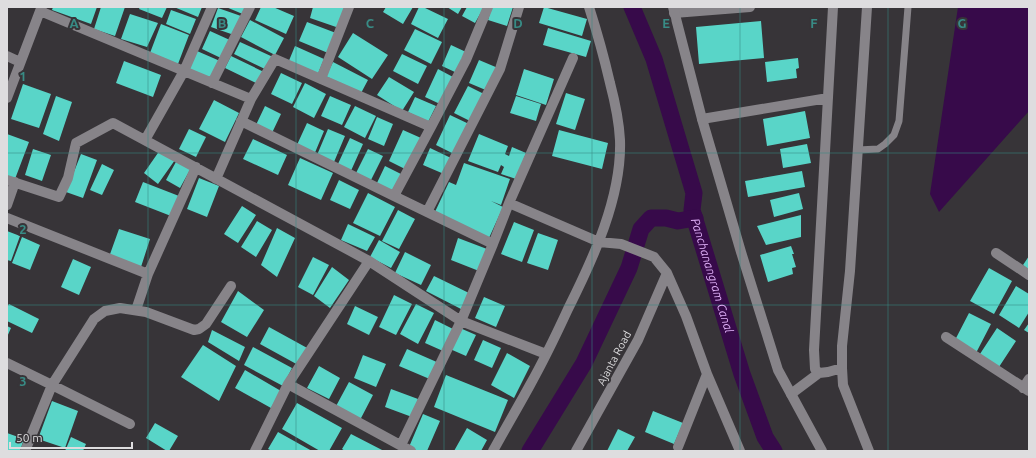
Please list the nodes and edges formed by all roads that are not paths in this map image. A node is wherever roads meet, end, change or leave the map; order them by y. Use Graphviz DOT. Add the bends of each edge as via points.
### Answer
graph roads {
  1 [pos="212,7"];
  2 [pos="250,7"];
  3 [pos="349,7"];
  4 [pos="488,7"];
  5 [pos="519,7"];
  6 [pos="589,7"];
  7 [pos="750,7"];
  8 [pos="833,7"];
  9 [pos="867,7"];
  10 [pos="908,7"];
  11 [pos="41,9"];
  12 [pos="674,10"];
  13 [pos="7,56"];
  14 [pos="573,58"];
  15 [pos="20,62"];
  16 [pos="184,71"];
  17 [pos="321,79"];
  18 [pos="212,83"];
  19 [pos="7,98"];
  20 [pos="828,98"];
  21 [pos="251,99"];
  22 [pos="702,120"];
  23 [pos="241,121"];
  24 [pos="431,127"];
  25 [pos="145,140"];
  26 [pos="858,150"];
  27 [pos="196,167"];
  28 [pos="216,178"];
  29 [pos="11,181"];
  30 [pos="394,196"];
  31 [pos="509,203"];
  32 [pos="7,205"];
  33 [pos="427,212"];
  34 [pos="7,218"];
  35 [pos="599,242"];
  36 [pos="493,244"];
  37 [pos="996,252"];
  38 [pos="369,261"];
  39 [pos="667,273"];
  40 [pos="148,274"];
  41 [pos="1029,275"];
  42 [pos="231,286"];
  43 [pos="136,310"];
  44 [pos="461,321"];
  45 [pos="946,337"];
  46 [pos="546,354"];
  47 [pos="7,363"];
  48 [pos="842,368"];
  49 [pos="706,374"];
  50 [pos="819,374"];
  51 [pos="288,384"];
  52 [pos="52,385"];
  53 [pos="1027,386"];
  54 [pos="791,394"];
  55 [pos="130,424"];
  56 [pos="401,445"];
  57 [pos="678,447"];
  58 [pos="25,451"];
  59 [pos="255,451"];
  60 [pos="411,451"];
  61 [pos="493,451"];
  62 [pos="576,451"];
  63 [pos="740,451"];
  64 [pos="822,451"];
  65 [pos="869,451"];
  1 -- 16 [label="street"];
  2 -- 18 [label="street"];
  3 -- 17 [label="street"];
  4 -- 24 [label="street" via="466,60"];
  5 -- 33 [label="street" via="500,69"];
  6 -- 35 [label="street" via="614,98 620,141 616,184"];
  7 -- 12 [label="street"];
  8 -- 20 [label="street"];
  9 -- 26 [label="street"];
  10 -- 26 [label="lane" via="899,121 894,135 878,149"];
  11 -- 15 [label="street"];
  11 -- 16 [label="street"];
  12 -- 22 [label="street"];
  13 -- 15 [label="street"];
  14 -- 31 [label="street"];
  15 -- 19 [label="street"];
  16 -- 18 [label="street"];
  16 -- 25 [label="street"];
  17 -- 21 [label="street" via="275,59"];
  17 -- 24 [label="street"];
  18 -- 21 [label="street"];
  20 -- 22 [label="street"];
  20 -- 50 [label="street" via="814,350 815,368"];
  21 -- 23 [label="street"];
  22 -- 54 [label="street" via="740,252 778,370"];
  23 -- 28 [label="street"];
  23 -- 30 [label="street"];
  24 -- 30 [label="street"];
  25 -- 27 [label="street"];
  25 -- 29 [label="street" via="113,123 76,143 68,178 59,197"];
  26 -- 48 [label="street"];
  27 -- 28 [label="street"];
  27 -- 40 [label="street"];
  28 -- 38 [label="street"];
  29 -- 32 [label="street"];
  30 -- 33 [label="street"];
  31 -- 35 [label="street"];
  31 -- 36 [label="street"];
  33 -- 36 [label="street"];
  34 -- 40 [label="street"];
  35 -- 39 [label="street" via="621,244 654,257"];
  35 -- 46 [label="street"];
  36 -- 44 [label="street"];
  37 -- 41 [label="street"];
  38 -- 44 [label="street"];
  38 -- 51 [label="street"];
  39 -- 49 [label="street" via="686,316"];
  39 -- 62 [label="street, Ajanta Road" via="638,340"];
  40 -- 43 [label="street"];
  42 -- 43 [label="street" via="206,324 199,329 194,330"];
  43 -- 52 [label="street" via="120,308 105,311 94,319"];
  44 -- 46 [label="street"];
  44 -- 56 [label="street"];
  45 -- 53 [label="street"];
  46 -- 61 [label="street"];
  47 -- 52 [label="street"];
  48 -- 50 [label="street"];
  48 -- 65 [label="street" via="843,385"];
  49 -- 57 [label="street"];
  49 -- 63 [label="street"];
  50 -- 54 [label="street"];
  51 -- 56 [label="street"];
  51 -- 59 [label="street"];
  52 -- 55 [label="street"];
  52 -- 58 [label="street"];
  54 -- 64 [label="street"];
  56 -- 60 [label="street"];
}
